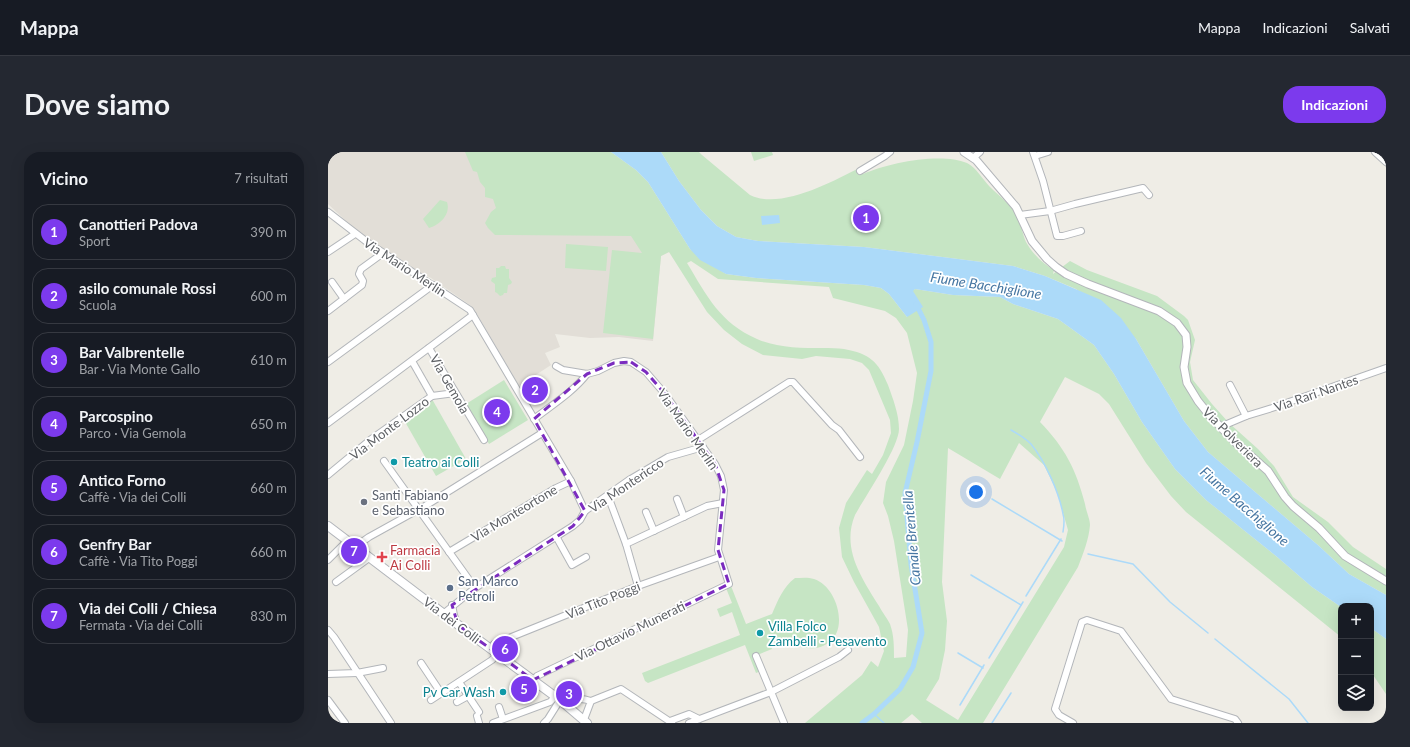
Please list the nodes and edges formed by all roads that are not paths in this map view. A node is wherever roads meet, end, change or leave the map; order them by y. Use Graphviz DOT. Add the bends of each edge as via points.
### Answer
graph roads {
  1 [pos="890,152"];
  2 [pos="964,152"];
  3 [pos="980,152"];
  4 [pos="1048,152"];
  5 [pos="1375,152"];
  6 [pos="1034,154"];
  7 [pos="973,158"];
  8 [pos="1386,162"];
  9 [pos="860,170"];
  10 [pos="1149,195"];
  11 [pos="1050,211"];
  12 [pos="328,212"];
  13 [pos="1020,215"];
  14 [pos="1081,231"];
  15 [pos="355,234"];
  16 [pos="328,252"];
  17 [pos="383,253"];
  18 [pos="332,282"];
  19 [pos="433,285"];
  20 [pos="344,299"];
  21 [pos="328,311"];
  22 [pos="473,314"];
  23 [pos="429,348"];
  24 [pos="412,361"];
  25 [pos="328,362"];
  26 [pos="556,366"];
  27 [pos="1386,368"];
  28 [pos="587,374"];
  29 [pos="1230,386"];
  30 [pos="455,393"];
  31 [pos="432,396"];
  32 [pos="1246,416"];
  33 [pos="534,419"];
  34 [pos="328,423"];
  35 [pos="1220,427"];
  36 [pos="542,433"];
  37 [pos="484,440"];
  38 [pos="698,440"];
  39 [pos="703,447"];
  40 [pos="860,458"];
  41 [pos="384,461"];
  42 [pos="328,475"];
  43 [pos="571,481"];
  44 [pos="608,496"];
  45 [pos="677,499"];
  46 [pos="723,503"];
  47 [pos="419,509"];
  48 [pos="585,511"];
  49 [pos="646,512"];
  50 [pos="684,517"];
  51 [pos="328,526"];
  52 [pos="654,531"];
  53 [pos="557,538"];
  54 [pos="347,541"];
  55 [pos="626,544"];
  56 [pos="356,549"];
  57 [pos="449,552"];
  58 [pos="586,557"];
  59 [pos="719,557"];
  60 [pos="369,558"];
  61 [pos="328,560"];
  62 [pos="1386,581"];
  63 [pos="336,582"];
  64 [pos="728,584"];
  65 [pos="638,586"];
  66 [pos="475,588"];
  67 [pos="452,605"];
  68 [pos="443,614"];
  69 [pos="458,625"];
  70 [pos="328,630"];
  71 [pos="848,650"];
  72 [pos="494,652"];
  73 [pos="756,656"];
  74 [pos="421,663"];
  75 [pos="383,668"];
  76 [pos="357,673"];
  77 [pos="328,674"];
  78 [pos="533,680"];
  79 [pos="459,682"];
  80 [pos="772,692"];
  81 [pos="441,693"];
  82 [pos="468,696"];
  83 [pos="328,700"];
  84 [pos="431,700"];
  85 [pos="591,701"];
  86 [pos="458,702"];
  87 [pos="562,702"];
  88 [pos="499,707"];
  89 [pos="503,719"];
  90 [pos="699,719"];
  91 [pos="586,720"];
  92 [pos="671,722"];
  93 [pos="345,723"];
  94 [pos="391,723"];
  95 [pos="480,723"];
  96 [pos="493,723"];
  97 [pos="544,723"];
  98 [pos="594,723"];
  99 [pos="690,723"];
  100 [pos="784,723"];
  101 [pos="1073,723"];
  102 [pos="1238,723"];
  1 -- 9 [label="street"];
  2 -- 7 [label="street, Via Polveriera"];
  3 -- 7 [label="street"];
  4 -- 6 [label="street"];
  5 -- 8 [label="street"];
  6 -- 11 [label="street"];
  7 -- 13 [label="street, Via Polveriera"];
  10 -- 11 [label="street" via="1143,188"];
  11 -- 13 [label="street"];
  11 -- 14 [label="street" via="1057,236"];
  12 -- 15 [label="street, Via Mario Merlin"];
  13 -- 35 [label="street, Via Polveriera" via="1032,241 1047,259 1066,274 1159,311 1177,323 1186,335 1184,367 1187,383"];
  15 -- 16 [label="street, Via Mario Merlin"];
  15 -- 17 [label="street, Via Mario Merlin"];
  17 -- 19 [label="street, Via Mario Merlin"];
  17 -- 20 [label="street" via="361,269 359,274 363,281 362,285"];
  18 -- 20 [label="street"];
  19 -- 22 [label="street, Via Mario Merlin"];
  19 -- 25 [label="street"];
  20 -- 21 [label="street"];
  22 -- 23 [label="street"];
  22 -- 33 [label="street"];
  23 -- 24 [label="street"];
  23 -- 30 [label="street, Via Gemola"];
  24 -- 31 [label="street"];
  24 -- 34 [label="street"];
  26 -- 28 [label="street, Via Mario Merlin" via="563,370"];
  27 -- 32 [label="street, Via Rari Nantes"];
  28 -- 33 [label="street" via="582,381"];
  28 -- 38 [label="street, Via Mario Merlin" via="614,363 631,362 646,372 665,394"];
  29 -- 32 [label="street"];
  30 -- 31 [label="street, Via Monte Lozzo"];
  30 -- 37 [label="street, Via Gemola"];
  31 -- 42 [label="street, Via Monte Lozzo" via="370,440"];
  32 -- 35 [label="street, Via Rari Nantes"];
  33 -- 36 [label="street"];
  35 -- 62 [label="street, Via Polveriera" via="1268,471 1285,498 1319,528 1345,556"];
  36 -- 43 [label="street"];
  36 -- 47 [label="street"];
  38 -- 39 [label="street, Via Mario Merlin"];
  38 -- 40 [label="street" via="793,382 838,430"];
  39 -- 44 [label="street, Via Montericco" via="668,457"];
  39 -- 46 [label="street, Via Mario Merlin" via="721,476"];
  41 -- 47 [label="street"];
  43 -- 48 [label="street, Via Monteortone"];
  43 -- 57 [label="street, Via Monteortone"];
  44 -- 48 [label="street, Via Montericco"];
  44 -- 55 [label="street"];
  45 -- 50 [label="street"];
  46 -- 50 [label="street" via="707,506"];
  46 -- 59 [label="street, Via Mario Merlin" via="718,543"];
  47 -- 56 [label="street" via="369,537"];
  47 -- 57 [label="street"];
  48 -- 53 [label="street, Via Montericco" via="580,520"];
  49 -- 52 [label="street"];
  50 -- 52 [label="street"];
  51 -- 54 [label="main road, Via dei Colli"];
  52 -- 55 [label="street"];
  53 -- 58 [label="street" via="572,566"];
  53 -- 66 [label="street, Via Montericco"];
  54 -- 56 [label="main road, Via dei Colli"];
  54 -- 61 [label="street"];
  55 -- 65 [label="street"];
  56 -- 60 [label="main road, Via dei Colli"];
  57 -- 66 [label="street"];
  59 -- 64 [label="street, Via Mario Merlin"];
  59 -- 65 [label="street, Via Tito Poggi"];
  60 -- 63 [label="street"];
  60 -- 68 [label="main road, Via dei Colli"];
  64 -- 78 [label="street, Via Ottavio Munerati"];
  65 -- 72 [label="street, Via Tito Poggi" via="494,644"];
  66 -- 67 [label="street, Via Montericco"];
  67 -- 68 [label="street, Via Montericco"];
  67 -- 69 [label="street"];
  68 -- 69 [label="main road, Via dei Colli"];
  69 -- 72 [label="main road, Via dei Colli"];
  70 -- 76 [label="street"];
  71 -- 80 [label="street"];
  72 -- 78 [label="main road, Via dei Colli"];
  72 -- 79 [label="street, Via Tito Poggi" via="492,660"];
  73 -- 80 [label="street"];
  74 -- 81 [label="street"];
  75 -- 76 [label="street"];
  76 -- 77 [label="street"];
  76 -- 94 [label="street"];
  78 -- 87 [label="main road, Via dei Colli"];
  79 -- 81 [label="street, Via Tito Poggi"];
  79 -- 82 [label="street"];
  80 -- 90 [label="street"];
  80 -- 100 [label="street"];
  81 -- 84 [label="street, Via Tito Poggi"];
  82 -- 86 [label="street"];
  82 -- 95 [label="street"];
  83 -- 93 [label="street"];
  85 -- 87 [label="street" via="581,698"];
  85 -- 91 [label="street"];
  85 -- 92 [label="street" via="621,689"];
  87 -- 89 [label="street" via="550,702"];
  87 -- 91 [label="main road, Via dei Colli"];
  87 -- 97 [label="street"];
  88 -- 89 [label="street"];
  89 -- 96 [label="street"];
  90 -- 92 [label="street" via="689,714"];
  90 -- 99 [label="street"];
  91 -- 98 [label="main road, Via dei Colli"];
  101 -- 102 [label="street" via="1059,715 1055,709 1082,622 1087,620 1121,631 1171,699 1235,719"];
}
